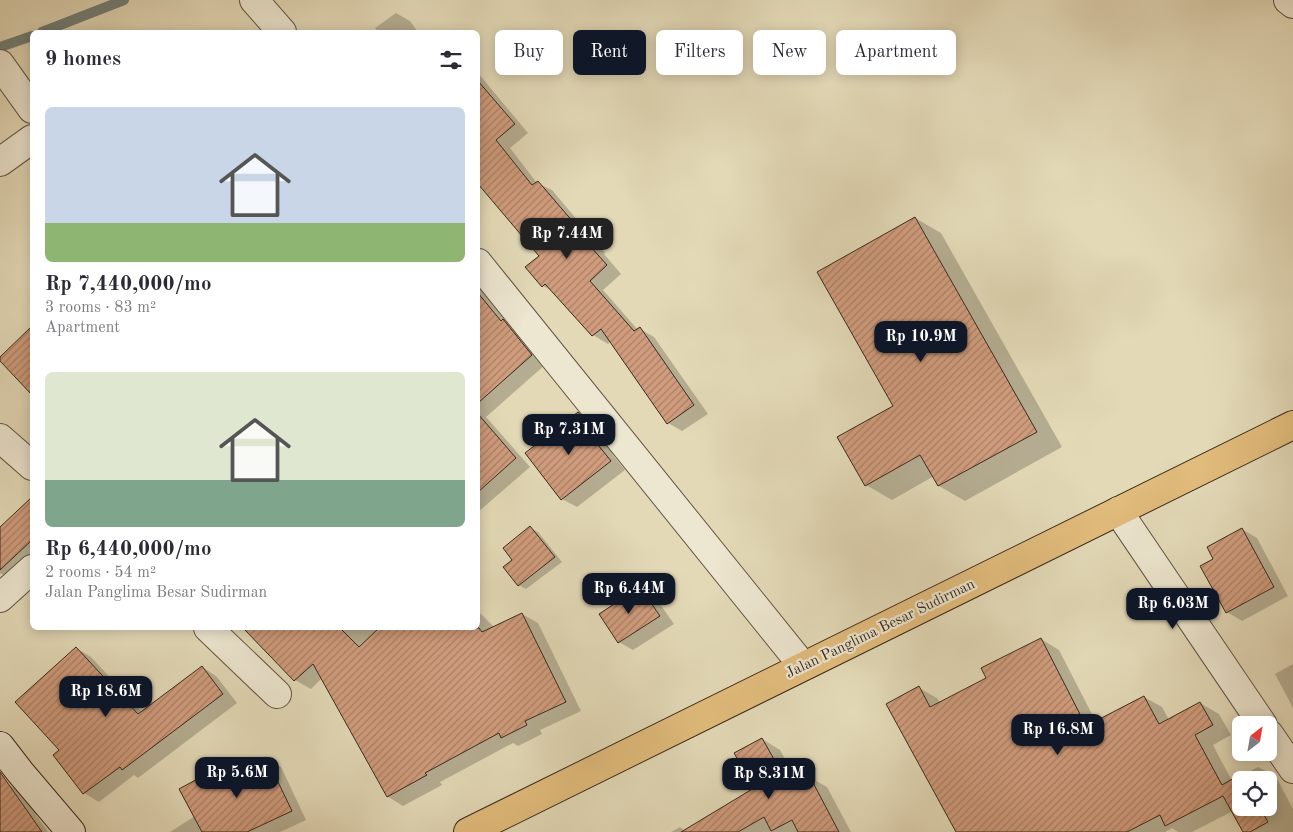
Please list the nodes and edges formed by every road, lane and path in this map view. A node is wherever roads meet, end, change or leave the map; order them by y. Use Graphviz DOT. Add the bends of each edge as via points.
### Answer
graph roads {
  1 [pos="254,0"];
  2 [pos="1288,0"];
  3 [pos="1293,4"];
  4 [pos="280,30"];
  5 [pos="0,64"];
  6 [pos="30,106"];
  7 [pos="30,140"];
  8 [pos="0,162"];
  9 [pos="480,265"];
  10 [pos="1293,425"];
  11 [pos="0,438"];
  12 [pos="30,464"];
  13 [pos="1118,511"];
  14 [pos="30,571"];
  15 [pos="0,598"];
  16 [pos="210,630"];
  17 [pos="804,666"];
  18 [pos="277,694"];
  19 [pos="1257,716"];
  20 [pos="0,746"];
  21 [pos="1278,747"];
  22 [pos="1293,769"];
  23 [pos="71,832"];
  24 [pos="468,832"];
  1 -- 4 [label="street"];
  2 -- 3 [label="street"];
  5 -- 6 [label="street"];
  7 -- 8 [label="street"];
  9 -- 17 [label="street"];
  10 -- 13 [label="main road, Jalan Panglima Besar Sudirman"];
  11 -- 12 [label="street"];
  13 -- 17 [label="main road, Jalan Panglima Besar Sudirman"];
  13 -- 19 [label="street"];
  14 -- 15 [label="street"];
  16 -- 18 [label="street"];
  17 -- 24 [label="main road, Jalan Panglima Besar Sudirman"];
  20 -- 23 [label="street"];
  21 -- 22 [label="street"];
}
